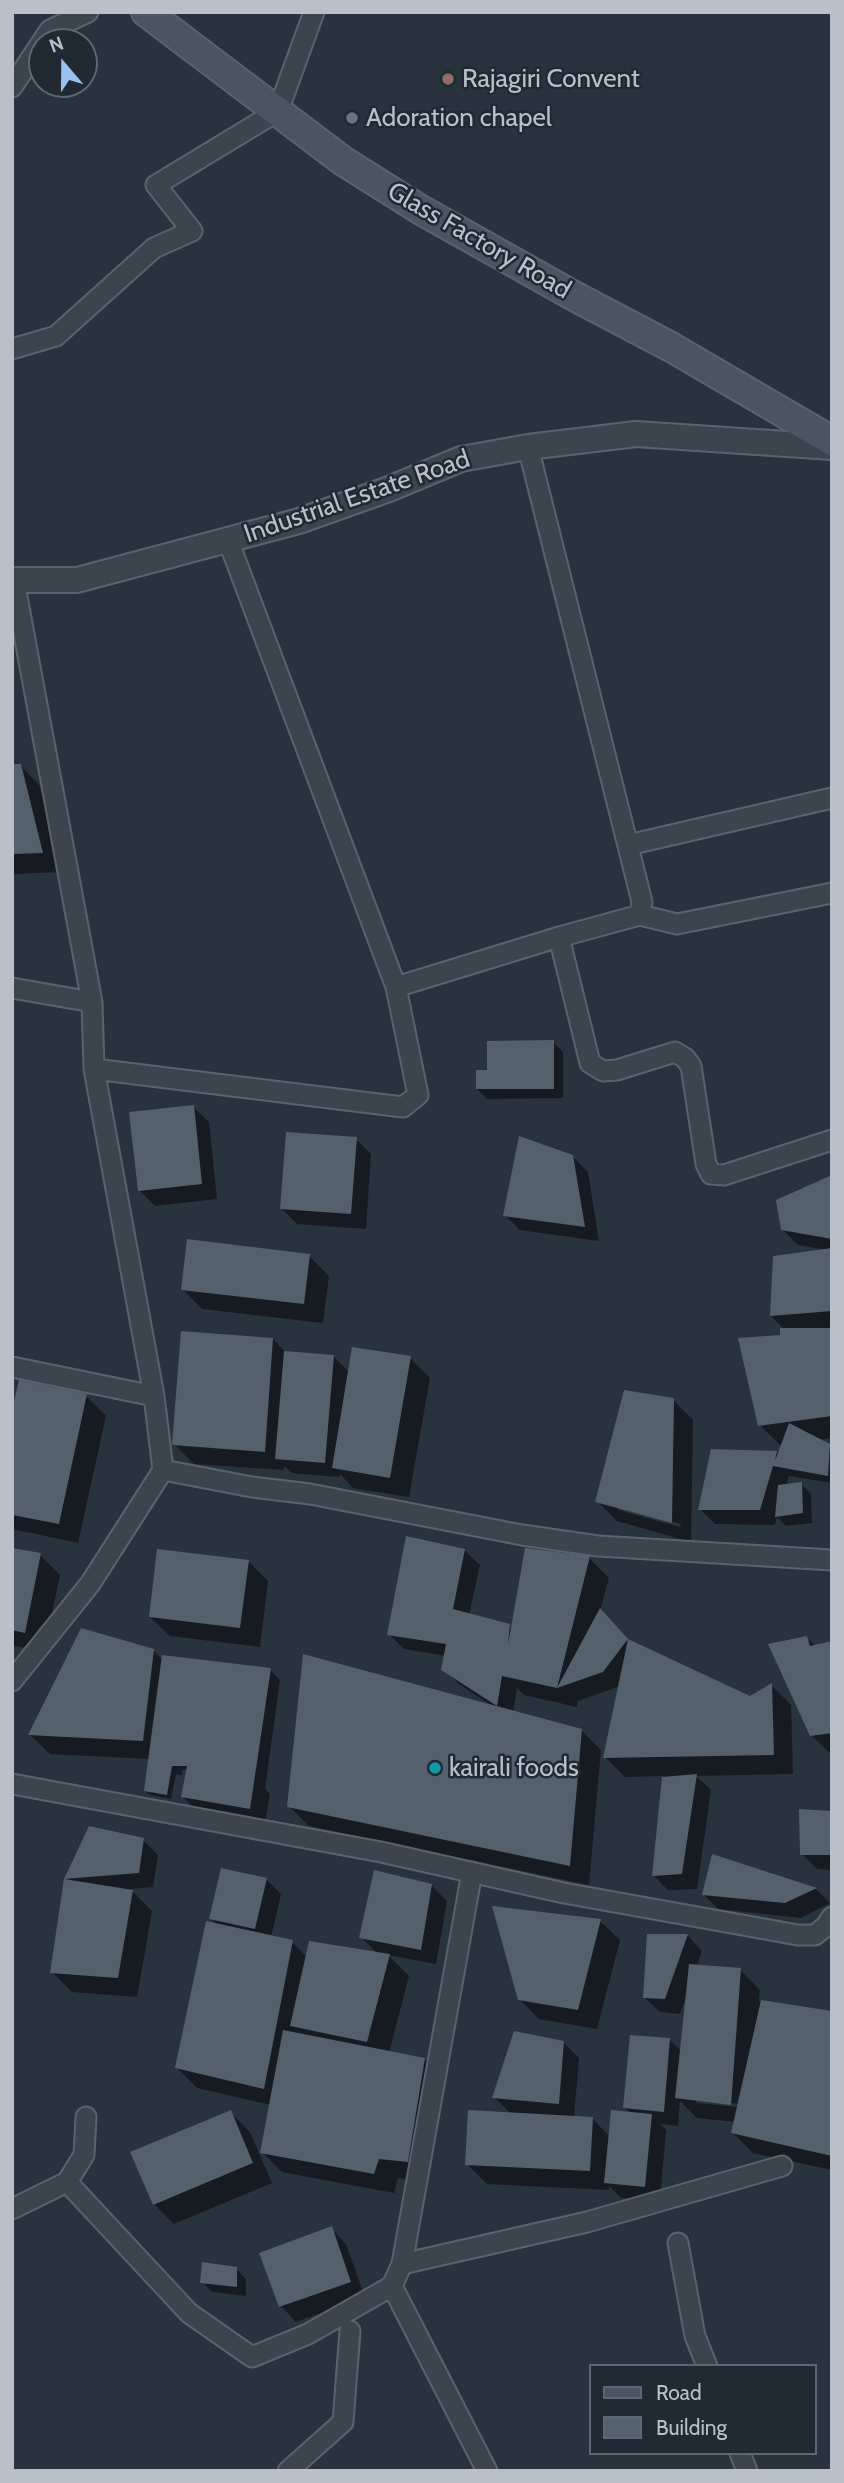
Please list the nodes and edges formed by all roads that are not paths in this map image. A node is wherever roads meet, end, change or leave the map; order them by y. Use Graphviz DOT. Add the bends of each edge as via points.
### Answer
graph roads {
  1 [pos="88,12"];
  2 [pos="146,12"];
  3 [pos="314,12"];
  4 [pos="12,87"];
  5 [pos="278,111"];
  6 [pos="12,349"];
  7 [pos="832,441"];
  8 [pos="528,447"];
  9 [pos="832,447"];
  10 [pos="228,540"];
  11 [pos="13,580"];
  12 [pos="832,798"];
  13 [pos="628,845"];
  14 [pos="832,893"];
  15 [pos="640,915"];
  16 [pos="559,937"];
  17 [pos="396,987"];
  18 [pos="12,988"];
  19 [pos="92,1002"];
  20 [pos="94,1069"];
  21 [pos="832,1140"];
  22 [pos="12,1367"];
  23 [pos="154,1396"];
  24 [pos="163,1470"];
  25 [pos="832,1560"];
  26 [pos="12,1681"];
  27 [pos="12,1784"];
  28 [pos="472,1872"];
  29 [pos="832,1917"];
  30 [pos="86,2117"];
  31 [pos="782,2166"];
  32 [pos="67,2182"];
  33 [pos="12,2209"];
  34 [pos="678,2244"];
  35 [pos="402,2264"];
  36 [pos="392,2286"];
  37 [pos="351,2330"];
  38 [pos="705,2364"];
  39 [pos="288,2471"];
  40 [pos="487,2471"];
  1 -- 4 [label="street" via="50,30"];
  2 -- 5 [label="main road, Glass Factory Road"];
  3 -- 5 [label="street"];
  5 -- 6 [label="street" via="156,185 192,231 154,248 56,336"];
  5 -- 7 [label="main road, Glass Factory Road" via="343,161 421,210"];
  8 -- 9 [label="street, Industrial Estate Road" via="636,434"];
  8 -- 10 [label="street, Industrial Estate Road" via="461,459 299,521"];
  8 -- 13 [label="street"];
  10 -- 11 [label="street, Industrial Estate Road" via="76,580"];
  10 -- 17 [label="street"];
  11 -- 19 [label="street"];
  12 -- 13 [label="street"];
  13 -- 15 [label="street" via="642,902"];
  14 -- 15 [label="street" via="677,924"];
  15 -- 16 [label="street"];
  16 -- 17 [label="street"];
  16 -- 21 [label="street" via="590,1063 603,1071 675,1052 685,1058 691,1066 711,1174 724,1175"];
  17 -- 20 [label="street" via="418,1095 403,1107"];
  18 -- 19 [label="street"];
  19 -- 20 [label="street"];
  20 -- 23 [label="street"];
  22 -- 23 [label="street"];
  23 -- 24 [label="street"];
  24 -- 25 [label="street" via="598,1546"];
  24 -- 26 [label="street" via="90,1584"];
  27 -- 28 [label="street"];
  28 -- 29 [label="street" via="798,1935 815,1936"];
  28 -- 35 [label="street"];
  30 -- 32 [label="street" via="84,2155"];
  31 -- 35 [label="street" via="587,2222"];
  32 -- 33 [label="street"];
  32 -- 36 [label="street" via="189,2313 252,2357 308,2334"];
  34 -- 38 [label="street" via="695,2336"];
  35 -- 36 [label="street"];
  36 -- 40 [label="street"];
  37 -- 39 [label="street" via="343,2422"];
}
